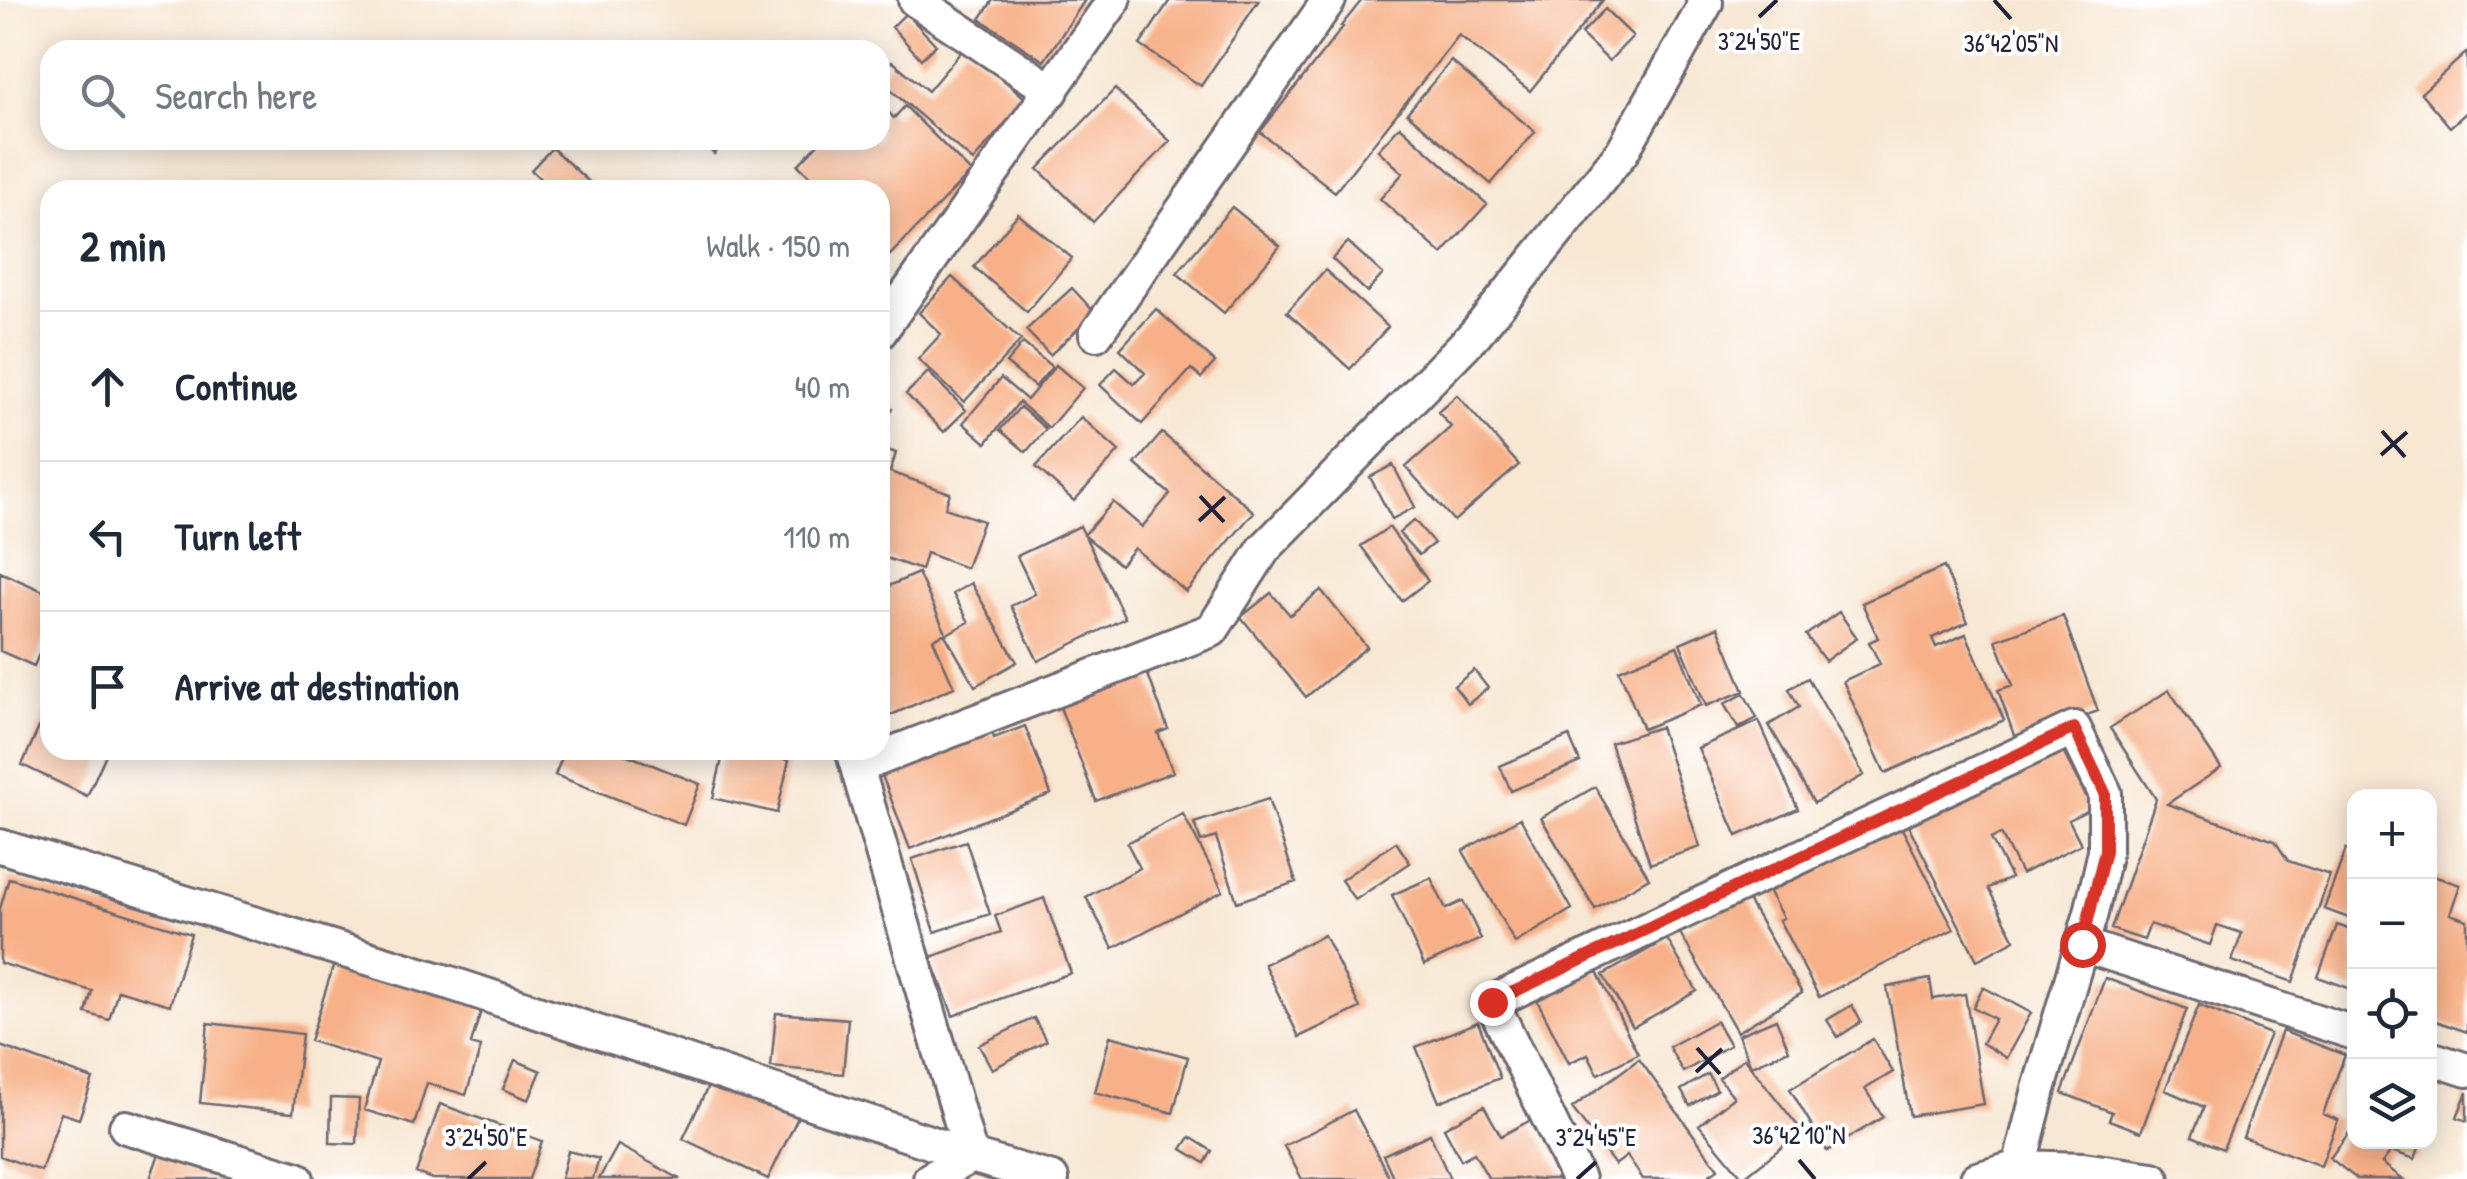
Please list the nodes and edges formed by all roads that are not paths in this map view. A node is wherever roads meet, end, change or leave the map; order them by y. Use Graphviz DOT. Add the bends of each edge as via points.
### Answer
graph roads {
  1 [pos="915,0"];
  2 [pos="1114,0"];
  3 [pos="1329,0"];
  4 [pos="1703,0"];
  5 [pos="1052,91"];
  6 [pos="890,318"];
  7 [pos="1096,334"];
  8 [pos="890,745"];
  9 [pos="855,760"];
  10 [pos="0,846"];
  11 [pos="2082,944"];
  12 [pos="2347,1032"];
  13 [pos="2433,1059"];
  14 [pos="2467,1070"];
  15 [pos="126,1127"];
  16 [pos="971,1156"];
  17 [pos="2020,1167"];
  18 [pos="297,1179"];
  19 [pos="930,1179"];
  20 [pos="1052,1179"];
  21 [pos="1578,1179"];
  22 [pos="1977,1179"];
  23 [pos="2153,1179"];
  1 -- 5 [label="street"];
  2 -- 5 [label="street"];
  3 -- 7 [label="street"];
  4 -- 8 [label="street" via="1622,152 1475,334 1264,548 1212,630"];
  5 -- 6 [label="street"];
  9 -- 16 [label="street"];
  10 -- 16 [label="street" via="450,983"];
  11 -- 12 [label="street"];
  11 -- 17 [label="street"];
  11 -- 21 [label="street" via="2105,851 2105,793 2074,728 1492,1002"];
  13 -- 14 [label="street"];
  15 -- 18 [label="street"];
  16 -- 19 [label="street"];
  16 -- 20 [label="street"];
  17 -- 22 [label="street"];
  17 -- 23 [label="street"];
}
